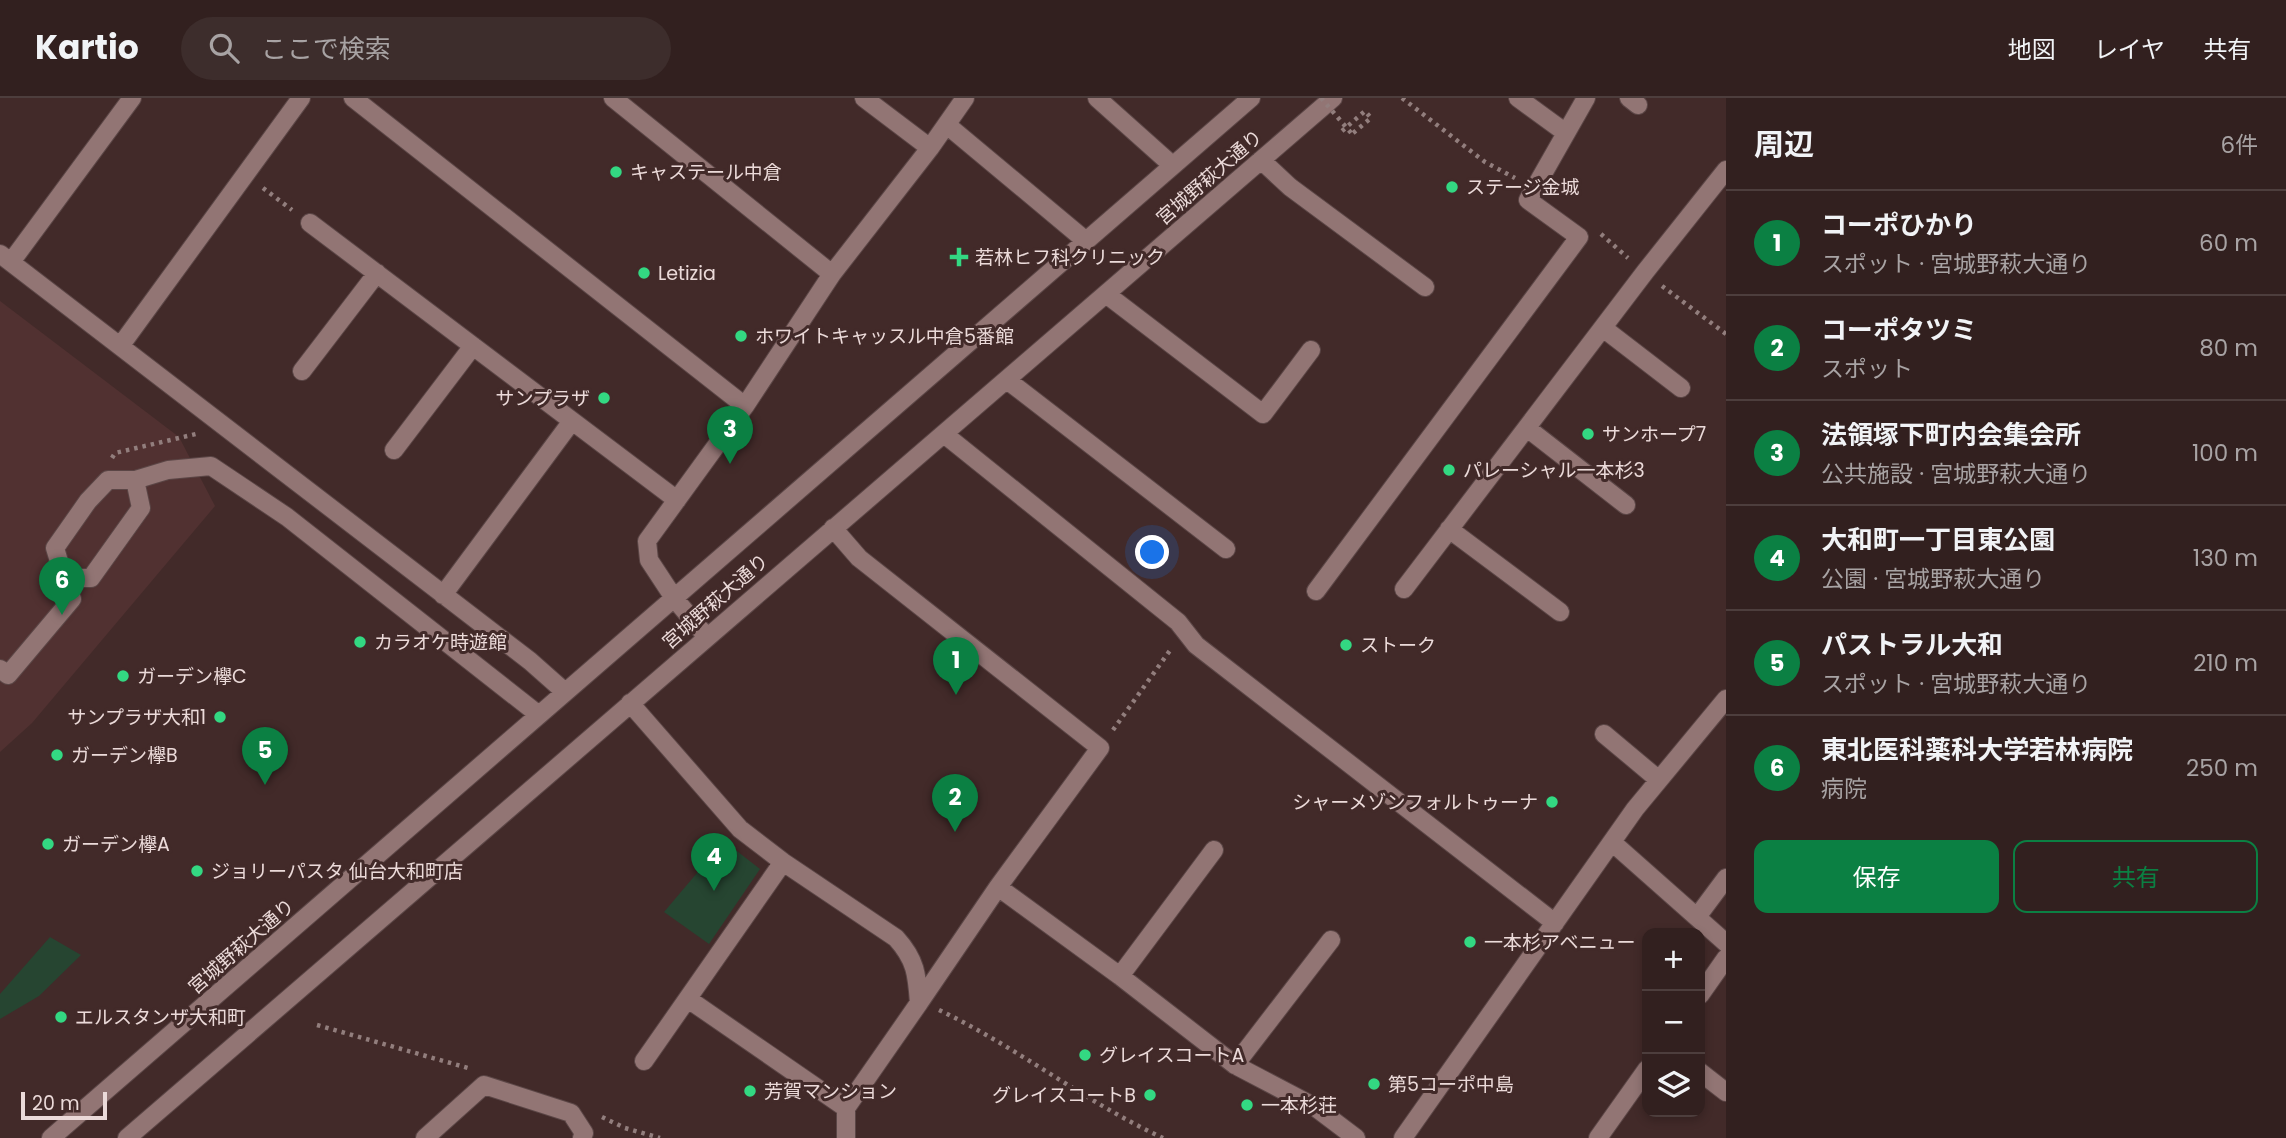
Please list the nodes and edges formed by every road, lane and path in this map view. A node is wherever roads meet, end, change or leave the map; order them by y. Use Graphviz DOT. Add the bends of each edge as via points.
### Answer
graph roads {
  1 [pos="132,98"];
  2 [pos="301,98"];
  3 [pos="354,98"];
  4 [pos="613,98"];
  5 [pos="864,98"];
  6 [pos="965,98"];
  7 [pos="1097,98"];
  8 [pos="1251,98"];
  9 [pos="1321,98"];
  10 [pos="1333,98"];
  11 [pos="1402,98"];
  12 [pos="1518,98"];
  13 [pos="1586,98"];
  14 [pos="947,125"];
  15 [pos="1342,131"];
  16 [pos="1566,133"];
  17 [pos="930,149"];
  18 [pos="1261,160"];
  19 [pos="1172,165"];
  20 [pos="1726,170"];
  21 [pos="245,175"];
  22 [pos="1535,188"];
  23 [pos="310,223"];
  24 [pos="1086,241"];
  25 [pos="5,258"];
  26 [pos="377,274"];
  27 [pos="832,274"];
  28 [pos="1425,287"];
  29 [pos="1106,294"];
  30 [pos="1603,328"];
  31 [pos="121,345"];
  32 [pos="473,346"];
  33 [pos="1311,350"];
  34 [pos="302,371"];
  35 [pos="1007,380"];
  36 [pos="1681,388"];
  37 [pos="745,406"];
  38 [pos="572,421"];
  39 [pos="1527,428"];
  40 [pos="944,434"];
  41 [pos="394,450"];
  42 [pos="135,480"];
  43 [pos="677,500"];
  44 [pos="1626,505"];
  45 [pos="833,528"];
  46 [pos="1449,529"];
  47 [pos="1226,549"];
  48 [pos="64,578"];
  49 [pos="1404,589"];
  50 [pos="1317,591"];
  51 [pos="443,596"];
  52 [pos="674,598"];
  53 [pos="1560,612"];
  54 [pos="1185,629"];
  55 [pos="706,636"];
  56 [pos="0,670"];
  57 [pos="565,692"];
  58 [pos="1726,699"];
  59 [pos="630,703"];
  60 [pos="539,715"];
  61 [pos="1604,734"];
  62 [pos="1100,748"];
  63 [pos="1659,780"];
  64 [pos="1613,843"];
  65 [pos="1214,850"];
  66 [pos="783,862"];
  67 [pos="1726,878"];
  68 [pos="998,887"];
  69 [pos="1697,916"];
  70 [pos="1555,923"];
  71 [pos="1331,940"];
  72 [pos="1726,943"];
  73 [pos="1726,958"];
  74 [pos="1120,976"];
  75 [pos="1703,991"];
  76 [pos="688,999"];
  77 [pos="919,1003"];
  78 [pos="317,1025"];
  79 [pos="644,1061"];
  80 [pos="1235,1065"];
  81 [pos="1642,1076"];
  82 [pos="1705,1076"];
  83 [pos="484,1085"];
  84 [pos="1726,1092"];
  85 [pos="846,1108"];
  86 [pos="570,1113"];
  87 [pos="51,1138"];
  88 [pos="127,1138"];
  89 [pos="425,1138"];
  90 [pos="582,1138"];
  91 [pos="660,1138"];
  92 [pos="846,1138"];
  93 [pos="1163,1138"];
  94 [pos="1356,1138"];
  95 [pos="1404,1138"];
  96 [pos="1598,1138"];
  1 -- 25 [label="street"];
  2 -- 21 [label="street"];
  3 -- 37 [label="street"];
  4 -- 27 [label="street"];
  5 -- 17 [label="street"];
  6 -- 14 [label="street"];
  7 -- 19 [label="street"];
  8 -- 19 [label="street, 宮城野萩大通り"];
  9 -- 15 [label="path, bridge" via="1352,134 1371,118 1365,111"];
  10 -- 18 [label="street, 宮城野萩大通り"];
  11 -- 22 [label="path" via="1485,162"];
  12 -- 16 [label="street"];
  13 -- 16 [label="street"];
  14 -- 17 [label="street"];
  14 -- 24 [label="street"];
  16 -- 22 [label="street"];
  17 -- 27 [label="street"];
  18 -- 28 [label="street" via="1290,187"];
  18 -- 29 [label="street, 宮城野萩大通り"];
  19 -- 24 [label="street, 宮城野萩大通り"];
  20 -- 30 [label="street"];
  21 -- 23 [label="path"];
  21 -- 31 [label="street"];
  22 -- 50 [label="street" via="1528,200 1579,237"];
  23 -- 26 [label="street"];
  24 -- 52 [label="street, 宮城野萩大通り"];
  25 -- 31 [label="street"];
  26 -- 32 [label="street"];
  26 -- 34 [label="street"];
  27 -- 37 [label="street"];
  29 -- 33 [label="street" via="1264,414"];
  29 -- 35 [label="street, 宮城野萩大通り"];
  30 -- 36 [label="street"];
  30 -- 39 [label="street"];
  31 -- 51 [label="street"];
  32 -- 38 [label="street"];
  32 -- 41 [label="street"];
  35 -- 40 [label="street, 宮城野萩大通り"];
  35 -- 47 [label="street"];
  37 -- 43 [label="street"];
  38 -- 43 [label="street"];
  38 -- 51 [label="street"];
  39 -- 44 [label="street"];
  39 -- 46 [label="street"];
  40 -- 45 [label="street, 宮城野萩大通り"];
  40 -- 54 [label="street"];
  42 -- 48 [label="street" via="141,508 91,578"];
  42 -- 48 [label="street" via="108,480 88,501 55,548"];
  42 -- 60 [label="street" via="168,470 211,466 287,517"];
  43 -- 52 [label="street" via="648,541 649,560"];
  45 -- 55 [label="street, 宮城野萩大通り"];
  45 -- 62 [label="street" via="859,558"];
  46 -- 49 [label="street"];
  46 -- 53 [label="street"];
  48 -- 56 [label="street" via="72,599 8,675"];
  51 -- 57 [label="street"];
  52 -- 55 [label="street"];
  52 -- 57 [label="street, 宮城野萩大通り"];
  54 -- 62 [label="path"];
  54 -- 70 [label="street" via="1196,645"];
  55 -- 59 [label="street, 宮城野萩大通り"];
  57 -- 60 [label="street, 宮城野萩大通り"];
  58 -- 63 [label="street"];
  59 -- 66 [label="street" via="727,816"];
  59 -- 88 [label="street, 宮城野萩大通り"];
  60 -- 87 [label="street, 宮城野萩大通り"];
  61 -- 63 [label="street"];
  62 -- 68 [label="street"];
  63 -- 64 [label="street"];
  64 -- 69 [label="street"];
  64 -- 70 [label="street"];
  65 -- 74 [label="street"];
  66 -- 76 [label="street"];
  66 -- 77 [label="street" via="896,938 916,970"];
  67 -- 69 [label="street"];
  68 -- 74 [label="street"];
  68 -- 77 [label="street"];
  69 -- 72 [label="street"];
  70 -- 95 [label="street"];
  71 -- 80 [label="street"];
  73 -- 75 [label="street"];
  74 -- 80 [label="street"];
  76 -- 79 [label="street"];
  76 -- 85 [label="street"];
  77 -- 85 [label="street"];
  77 -- 93 [label="path" via="996,1040"];
  78 -- 83 [label="path" via="474,1070"];
  80 -- 94 [label="street" via="1315,1107"];
  81 -- 96 [label="street"];
  82 -- 84 [label="street"];
  83 -- 86 [label="street"];
  83 -- 89 [label="street"];
  85 -- 92 [label="street"];
  86 -- 90 [label="street" via="584,1133"];
  86 -- 91 [label="path" via="600,1116"];
}
